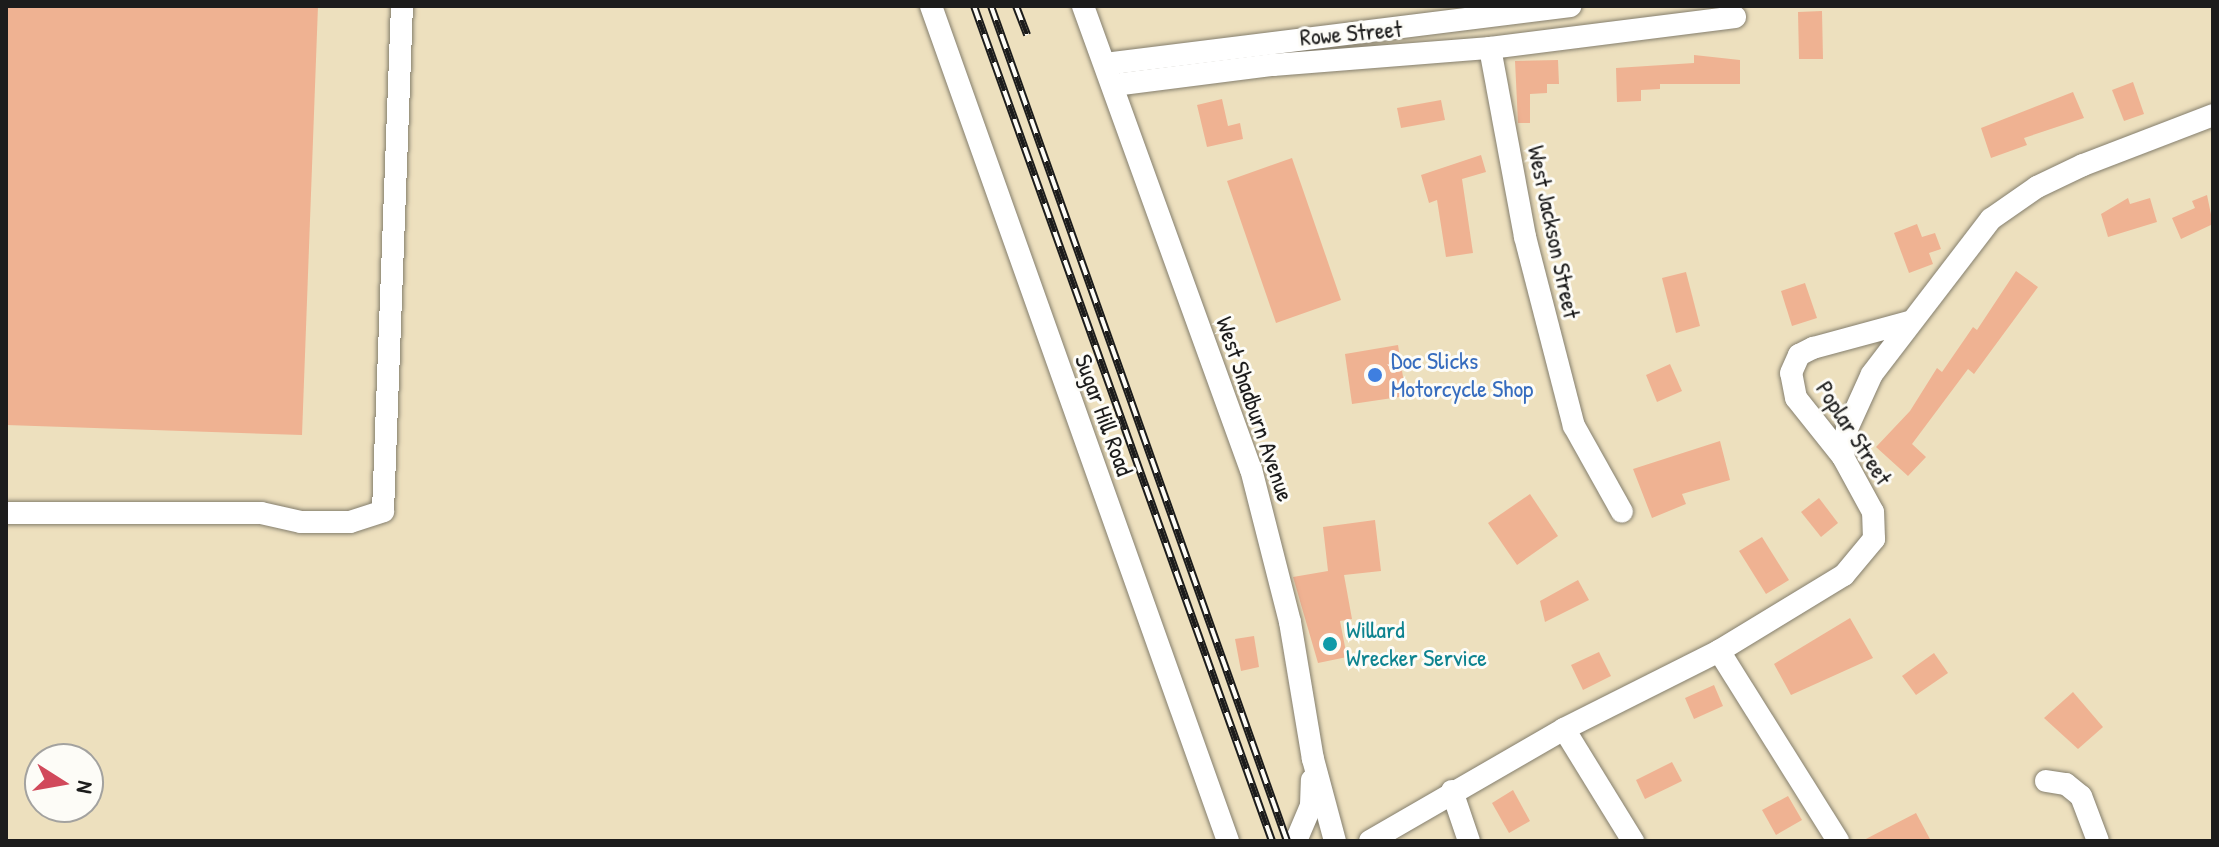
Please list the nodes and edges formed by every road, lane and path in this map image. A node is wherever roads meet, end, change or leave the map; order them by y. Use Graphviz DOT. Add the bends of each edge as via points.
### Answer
graph roads {
  1 [pos="402,6"];
  2 [pos="931,6"];
  3 [pos="1083,6"];
  4 [pos="1570,6"];
  5 [pos="1735,17"];
  6 [pos="1490,48"];
  7 [pos="1105,64"];
  8 [pos="1114,85"];
  9 [pos="2213,115"];
  10 [pos="1909,322"];
  11 [pos="1843,457"];
  12 [pos="1622,512"];
  13 [pos="6,513"];
  14 [pos="1719,651"];
  15 [pos="1564,729"];
  16 [pos="1313,759"];
  17 [pos="2046,781"];
  18 [pos="1452,791"];
  19 [pos="1228,841"];
  20 [pos="1296,841"];
  21 [pos="1335,841"];
  22 [pos="1370,841"];
  23 [pos="1469,841"];
  24 [pos="1633,841"];
  25 [pos="1838,841"];
  26 [pos="2098,841"];
  1 -- 13 [label="street" via="383,511 350,522 301,522 261,513"];
  2 -- 19 [label="street, Sugar Hill Road"];
  3 -- 7 [label="street, West Shadburn Avenue"];
  4 -- 7 [label="street"];
  5 -- 6 [label="street, Rowe Street"];
  6 -- 8 [label="street, Rowe Street" via="1273,65"];
  6 -- 12 [label="street, West Jackson Street" via="1525,237 1574,426"];
  7 -- 8 [label="street, West Shadburn Avenue"];
  8 -- 16 [label="street, West Shadburn Avenue" via="1251,469 1290,622"];
  9 -- 10 [label="street" via="2177,125 2037,187 1991,219"];
  10 -- 11 [label="street" via="1872,374 1847,429"];
  10 -- 11 [label="street, Poplar Street" via="1799,355 1791,373 1796,398"];
  11 -- 14 [label="street, Poplar Street" via="1873,512 1874,539 1844,575"];
  14 -- 15 [label="street, Poplar Street"];
  14 -- 25 [label="street"];
  15 -- 18 [label="street, Poplar Street"];
  15 -- 24 [label="street"];
  16 -- 20 [label="street" via="1311,805"];
  16 -- 21 [label="street, West Shadburn Avenue"];
  17 -- 26 [label="street" via="2066,784 2081,796"];
  18 -- 22 [label="street, Poplar Street"];
  18 -- 23 [label="street"];
}
